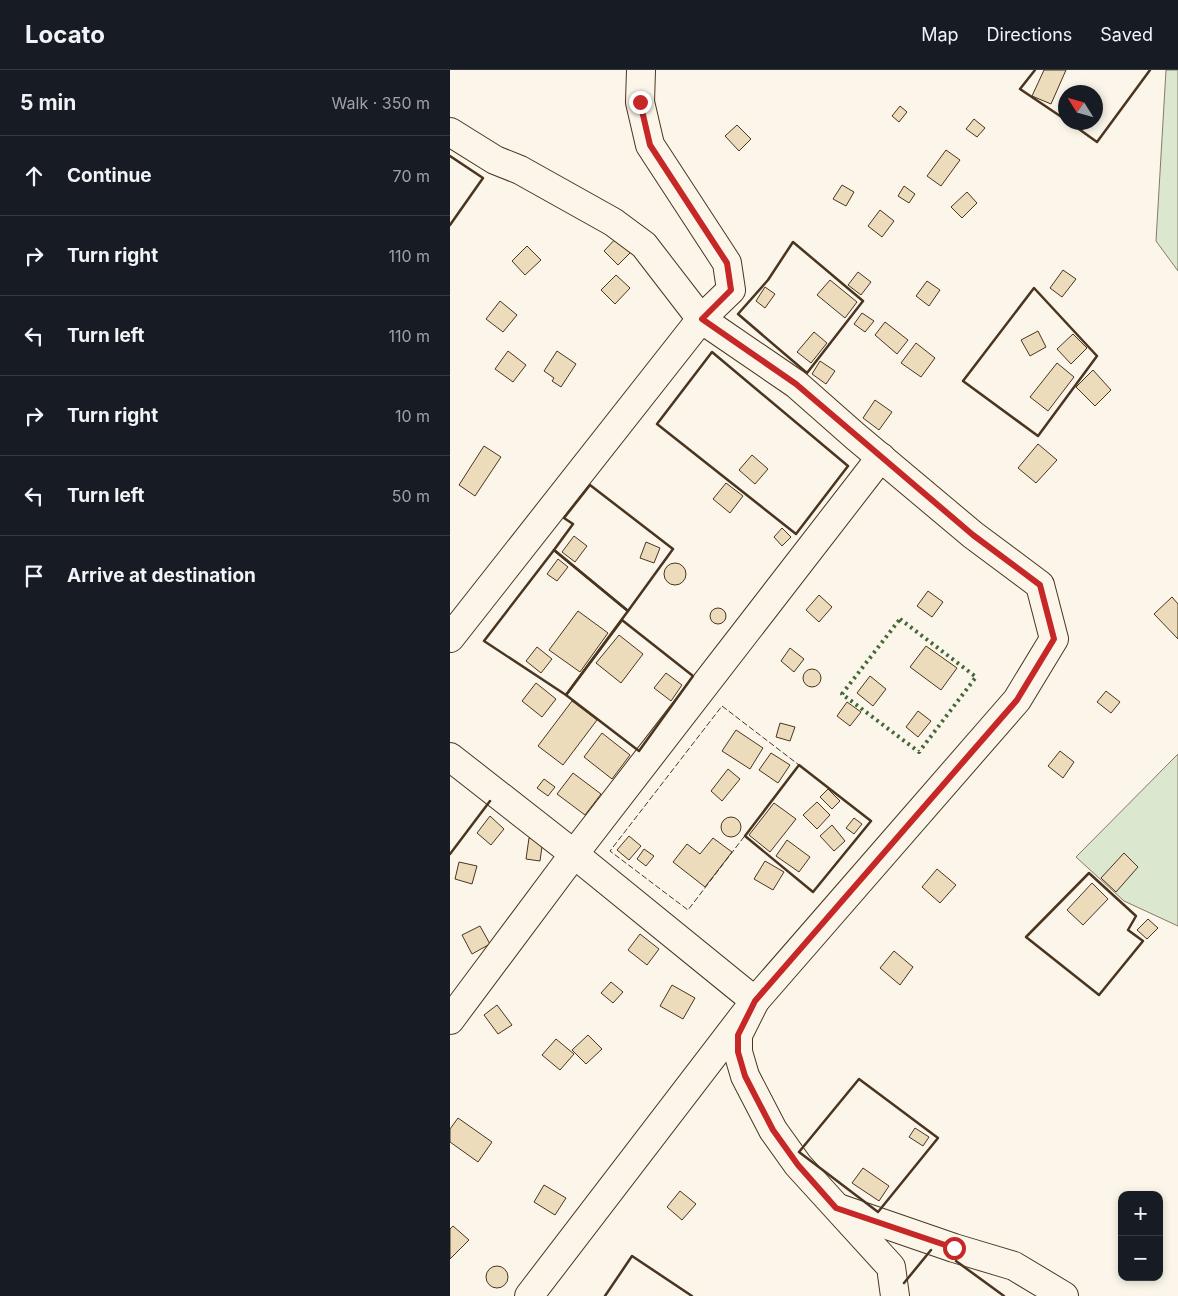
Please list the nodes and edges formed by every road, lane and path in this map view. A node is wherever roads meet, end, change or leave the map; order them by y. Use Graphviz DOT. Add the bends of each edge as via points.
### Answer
graph roads {
  1 [pos="641,70"];
  2 [pos="450,132"];
  3 [pos="702,319"];
  4 [pos="882,457"];
  5 [pos="450,638"];
  6 [pos="450,756"];
  7 [pos="574,854"];
  8 [pos="755,1001"];
  9 [pos="450,1020"];
  10 [pos="836,1208"];
  11 [pos="530,1296"];
  12 [pos="895,1296"];
  13 [pos="1064,1296"];
  1 -- 3 [label="street" via="640,102 650,145 727,263 731,290"];
  2 -- 3 [label="street" via="495,160 520,170 613,222 644,245"];
  3 -- 4 [label="street" via="796,384"];
  3 -- 5 [label="street"];
  4 -- 7 [label="street"];
  4 -- 8 [label="street" via="973,535 1040,585 1054,639 1017,700"];
  6 -- 7 [label="street"];
  7 -- 8 [label="street"];
  7 -- 9 [label="street"];
  8 -- 10 [label="street" via="738,1035 738,1052 745,1076 773,1130 798,1165"];
  8 -- 11 [label="street"];
  10 -- 12 [label="street" via="891,1267"];
  10 -- 13 [label="street" via="1014,1266"];
}
